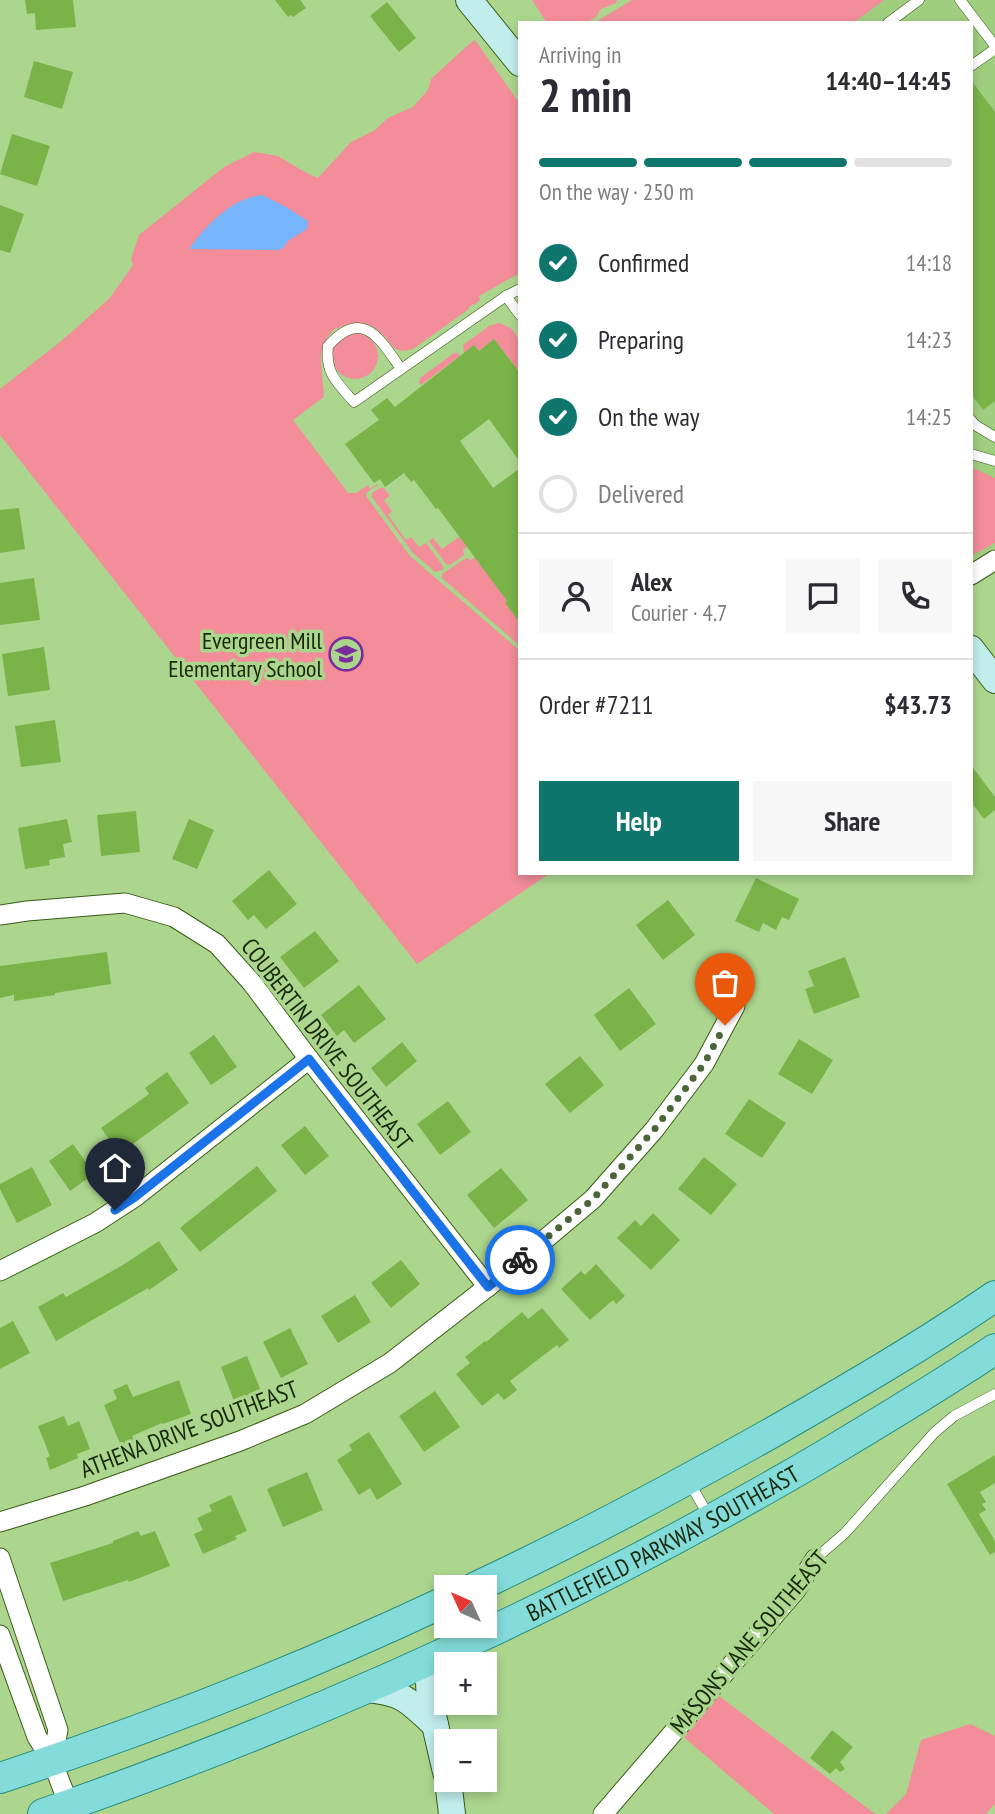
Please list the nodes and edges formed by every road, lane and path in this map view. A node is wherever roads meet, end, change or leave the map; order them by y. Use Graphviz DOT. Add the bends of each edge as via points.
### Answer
graph roads {
  1 [pos="469,0"];
  2 [pos="919,0"];
  3 [pos="960,0"];
  4 [pos="891,21"];
  5 [pos="995,47"];
  6 [pos="518,61"];
  7 [pos="973,64"];
  8 [pos="518,290"];
  9 [pos="506,296"];
  10 [pos="518,312"];
  11 [pos="401,369"];
  12 [pos="973,421"];
  13 [pos="995,437"];
  14 [pos="973,455"];
  15 [pos="995,461"];
  16 [pos="995,560"];
  17 [pos="973,574"];
  18 [pos="973,652"];
  19 [pos="995,680"];
  20 [pos="0,915"];
  21 [pos="735,1006"];
  22 [pos="309,1059"];
  23 [pos="0,1271"];
  24 [pos="488,1287"];
  25 [pos="995,1296"];
  26 [pos="995,1349"];
  27 [pos="995,1394"];
  28 [pos="687,1479"];
  29 [pos="711,1520"];
  30 [pos="0,1522"];
  31 [pos="0,1558"];
  32 [pos="815,1559"];
  33 [pos="497,1577"];
  34 [pos="434,1606"];
  35 [pos="0,1635"];
  36 [pos="449,1652"];
  37 [pos="434,1659"];
  38 [pos="434,1665"];
  39 [pos="365,1689"];
  40 [pos="435,1725"];
  41 [pos="436,1729"];
  42 [pos="52,1761"];
  43 [pos="0,1778"];
  44 [pos="449,1792"];
  45 [pos="64,1812"];
  46 [pos="452,1814"];
  47 [pos="603,1814"];
  1 -- 6 [label="street"];
  2 -- 4 [label="lane"];
  3 -- 5 [label="lane"];
  5 -- 7 [label="lane"];
  8 -- 9 [label="lane"];
  9 -- 10 [label="lane"];
  9 -- 11 [label="lane"];
  11 -- 11 [label="lane" via="354,402 328,368 328,346 345,330 365,329 374,333"];
  12 -- 13 [label="lane"];
  14 -- 15 [label="lane"];
  16 -- 17 [label="street"];
  18 -- 19 [label="street"];
  20 -- 22 [label="street, COUBERTIN DRIVE SOUTHEAST" via="125,904 174,917 217,944"];
  21 -- 24 [label="street, ATHENA DRIVE SOUTHEAST" via="704,1064 654,1130 593,1199"];
  22 -- 23 [label="street" via="135,1197 95,1223"];
  22 -- 24 [label="street, COUBERTIN DRIVE SOUTHEAST"];
  24 -- 30 [label="street, ATHENA DRIVE SOUTHEAST" via="390,1363 305,1414 85,1496"];
  25 -- 28 [label="main road, BATTLEFIELD PARKWAY SOUTHEAST" via="870,1377"];
  26 -- 29 [label="main road, BATTLEFIELD PARKWAY SOUTHEAST"];
  27 -- 32 [label="lane, MASONS LANE SOUTHEAST" via="954,1416 934,1433"];
  28 -- 29 [label="lane"];
  28 -- 33 [label="main road, BATTLEFIELD PARKWAY SOUTHEAST"];
  29 -- 36 [label="main road, BATTLEFIELD PARKWAY SOUTHEAST"];
  31 -- 42 [label="street" via="58,1730"];
  32 -- 47 [label="street, MASONS LANE SOUTHEAST" via="796,1590"];
  34 -- 42 [label="main road" via="229,1695"];
  35 -- 42 [label="street" via="37,1737"];
  37 -- 39 [label="main road, BATTLEFIELD PARKWAY SOUTHEAST"];
  38 -- 40 [label="street" via="429,1682"];
  39 -- 40 [label="street" via="399,1696"];
  39 -- 45 [label="main road, BATTLEFIELD PARKWAY SOUTHEAST"];
  40 -- 41 [label="street"];
  42 -- 43 [label="main road"];
  42 -- 45 [label="street"];
  44 -- 46 [label="street"];
}
